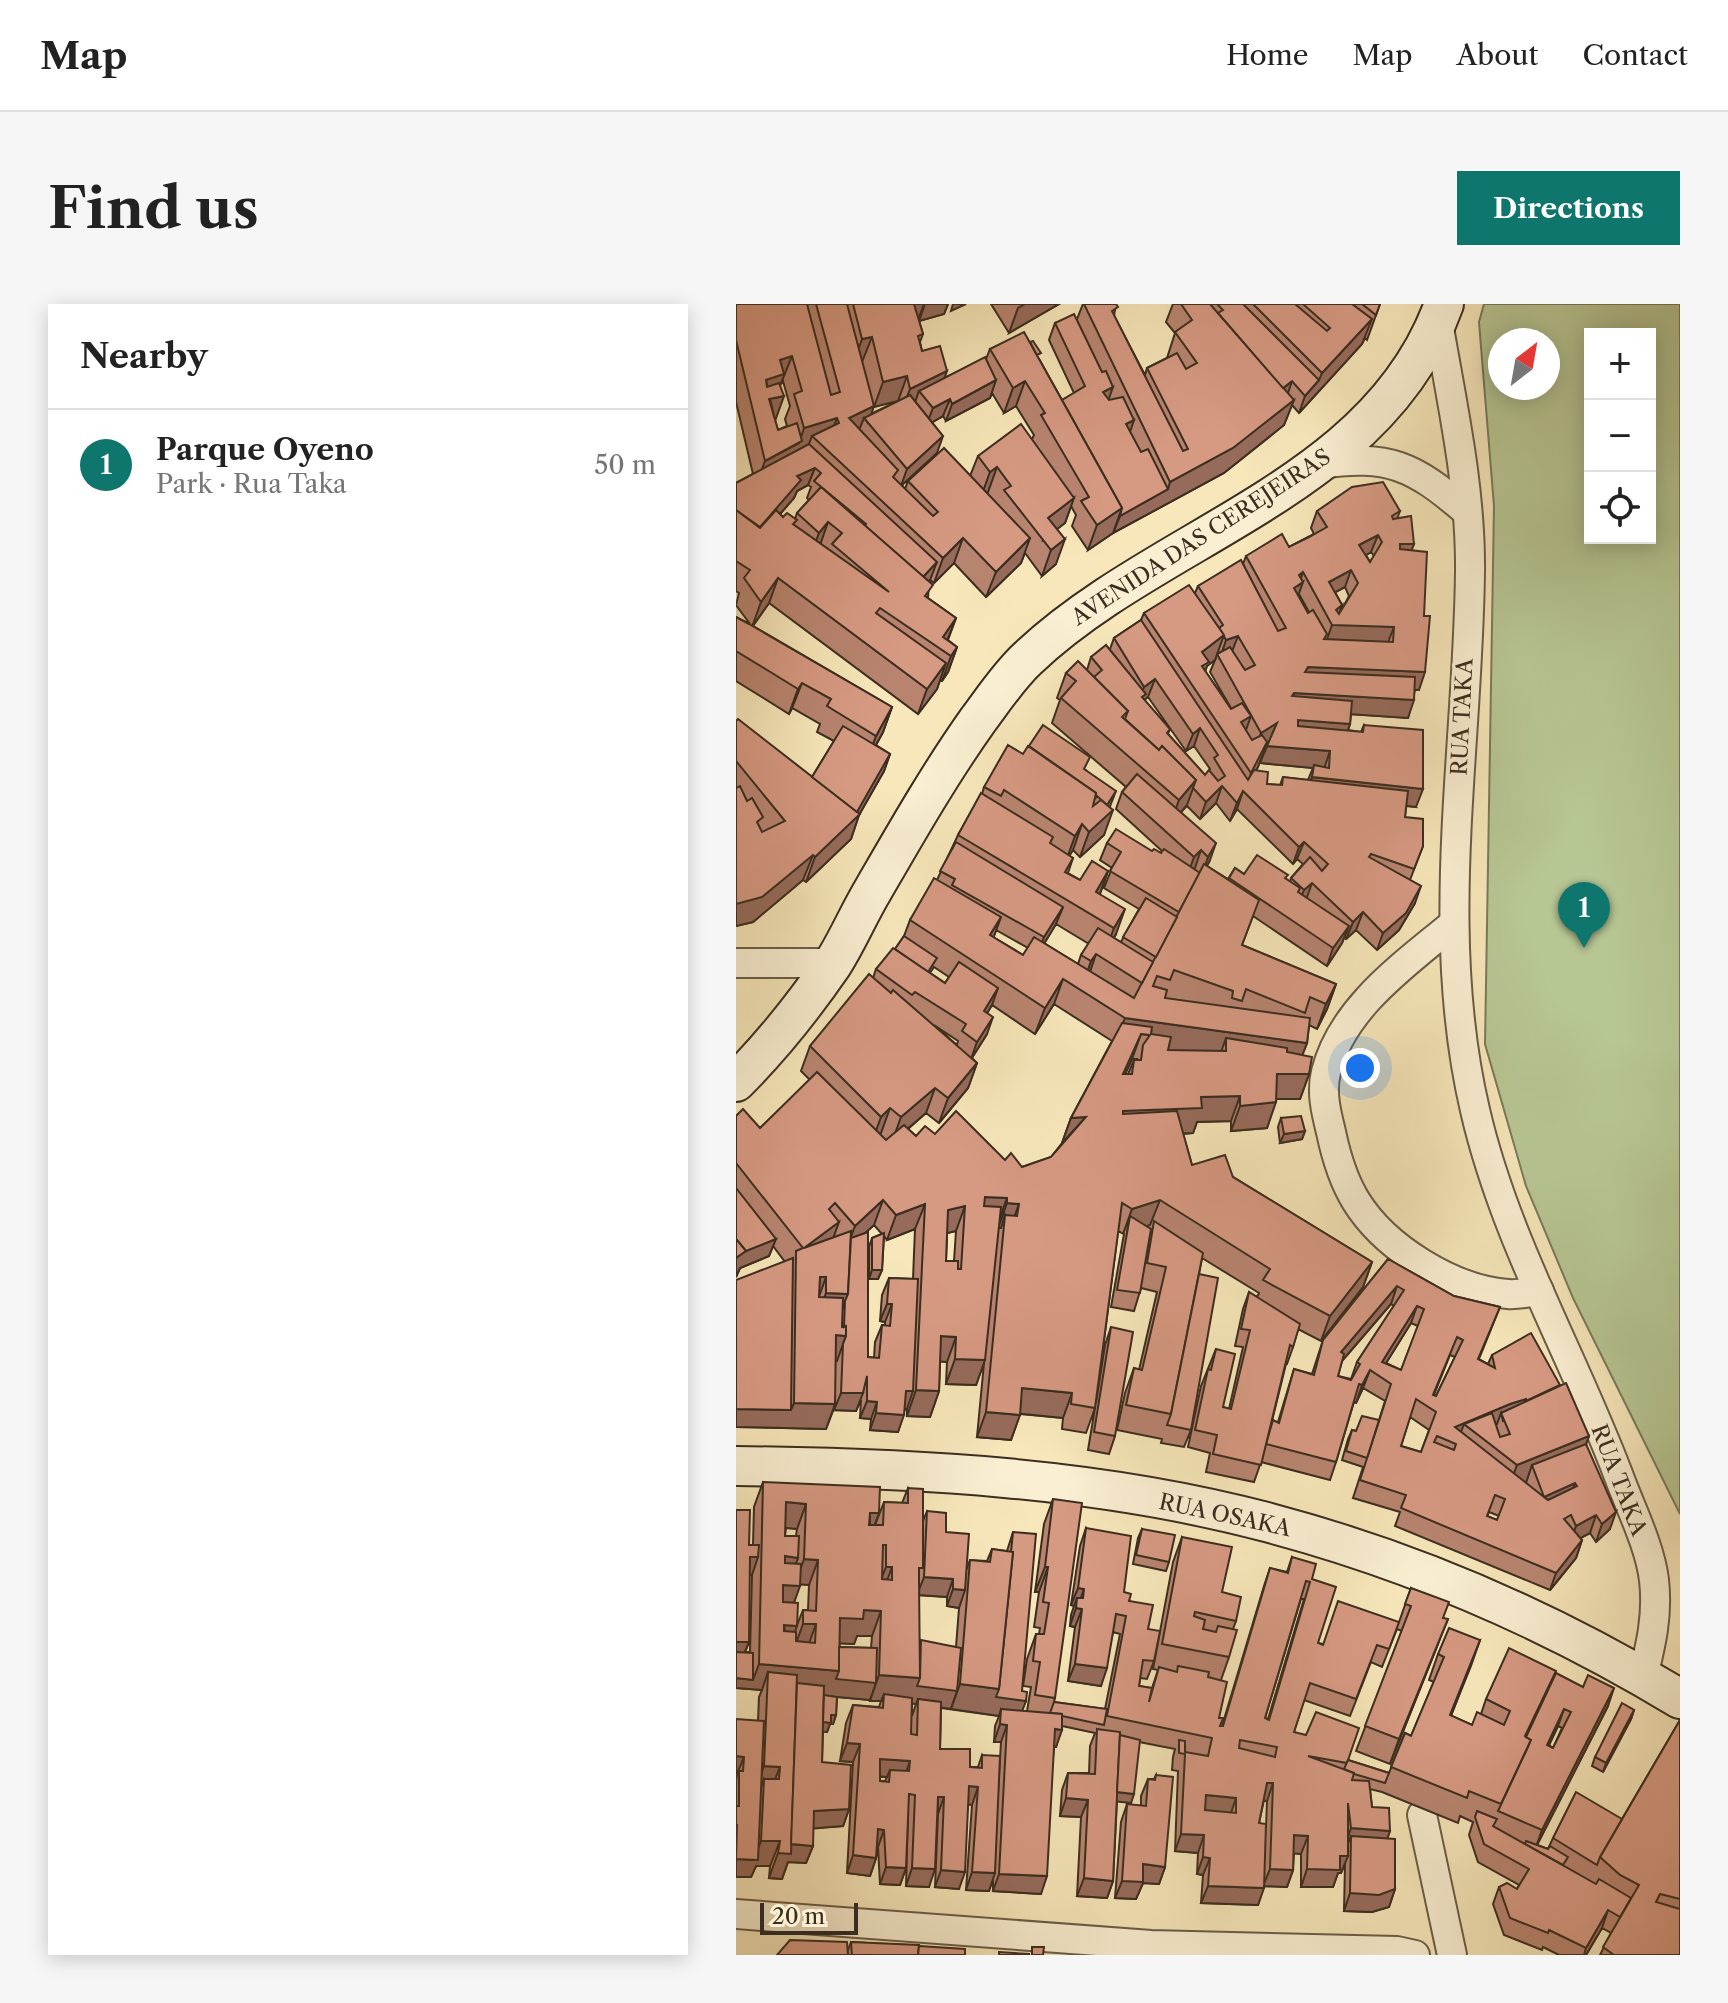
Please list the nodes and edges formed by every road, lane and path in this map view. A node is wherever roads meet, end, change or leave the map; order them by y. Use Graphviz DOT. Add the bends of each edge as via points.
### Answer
graph roads {
  1 [pos="1441,313"];
  2 [pos="1320,464"];
  3 [pos="1465,510"];
  4 [pos="1452,925"];
  5 [pos="736,963"];
  6 [pos="833,963"];
  7 [pos="736,1082"];
  8 [pos="1539,1291"];
  9 [pos="736,1466"];
  10 [pos="1643,1677"];
  11 [pos="1680,1699"];
  12 [pos="1422,1815"];
  13 [pos="736,1914"];
  14 [pos="1153,1950"];
  15 [pos="1415,1955"];
  16 [pos="1452,1955"];
  1 -- 2 [label="main road, AVENIDA DAS CEREJEIRAS" via="1379,410"];
  1 -- 3 [label="street, RUA TAKA"];
  2 -- 3 [label="street" via="1359,458 1395,464 1433,483"];
  2 -- 6 [label="main road, AVENIDA DAS CEREJEIRAS" via="1135,577 1024,661 940,775"];
  3 -- 4 [label="street, RUA TAKA" via="1470,570"];
  4 -- 8 [label="street, RUA TAKA" via="1474,1107 1486,1154"];
  4 -- 8 [label="street" via="1388,978 1349,1022 1326,1071 1324,1103 1330,1129 1344,1180 1387,1238 1474,1287 1510,1294"];
  5 -- 6 [label="street"];
  6 -- 7 [label="main road, AVENIDA DAS CEREJEIRAS" via="773,1044"];
  8 -- 10 [label="street, RUA TAKA" via="1578,1374 1654,1576 1656,1621"];
  9 -- 10 [label="main road, RUA OSAKA" via="874,1469 1088,1488 1267,1522 1429,1575"];
  10 -- 11 [label="main road, RUA OSAKA"];
  12 -- 16 [label="street"];
  13 -- 14 [label="street"];
  14 -- 15 [label="street"];
}
